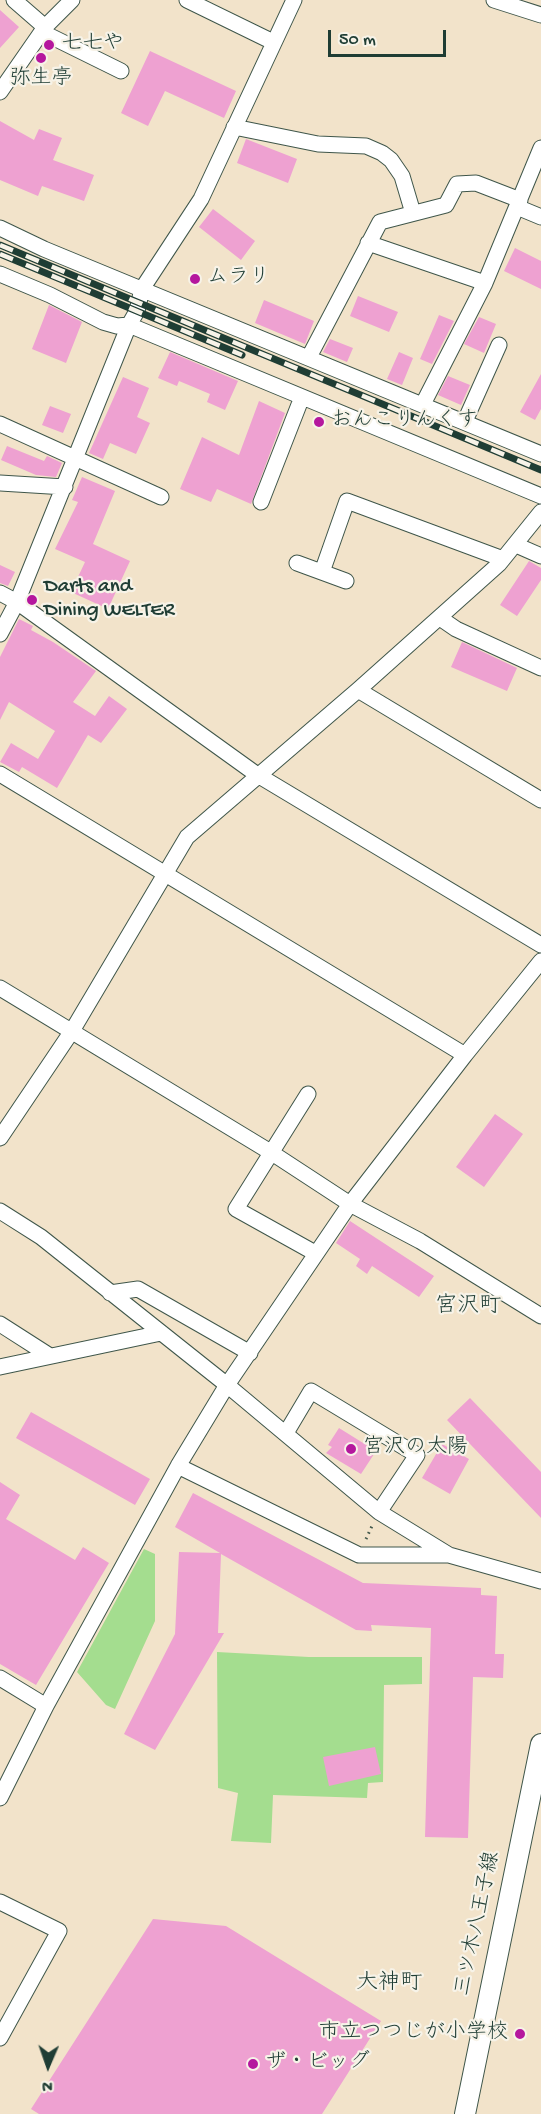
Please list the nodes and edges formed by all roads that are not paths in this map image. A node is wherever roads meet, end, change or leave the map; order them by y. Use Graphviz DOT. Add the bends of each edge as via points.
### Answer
graph roads {
  1 [pos="14,0"];
  2 [pos="72,0"];
  3 [pos="187,0"];
  4 [pos="294,0"];
  5 [pos="494,0"];
  6 [pos="541,15"];
  7 [pos="44,29"];
  8 [pos="273,42"];
  9 [pos="122,71"];
  10 [pos="0,92"];
  11 [pos="234,127"];
  12 [pos="541,148"];
  13 [pos="519,204"];
  14 [pos="413,213"];
  15 [pos="541,217"];
  16 [pos="0,228"];
  17 [pos="368,243"];
  18 [pos="0,274"];
  19 [pos="485,282"];
  20 [pos="142,289"];
  21 [pos="129,325"];
  22 [pos="500,345"];
  23 [pos="309,357"];
  24 [pos="302,397"];
  25 [pos="423,404"];
  26 [pos="465,422"];
  27 [pos="0,424"];
  28 [pos="541,454"];
  29 [pos="76,457"];
  30 [pos="0,483"];
  31 [pos="65,487"];
  32 [pos="541,496"];
  33 [pos="161,497"];
  34 [pos="261,502"];
  35 [pos="541,512"];
  36 [pos="516,544"];
  37 [pos="541,556"];
  38 [pos="503,559"];
  39 [pos="297,563"];
  40 [pos="322,572"];
  41 [pos="346,581"];
  42 [pos="0,593"];
  43 [pos="16,602"];
  44 [pos="440,618"];
  45 [pos="0,634"];
  46 [pos="541,668"];
  47 [pos="358,690"];
  48 [pos="0,774"];
  49 [pos="256,774"];
  50 [pos="541,800"];
  51 [pos="165,874"];
  52 [pos="541,945"];
  53 [pos="541,961"];
  54 [pos="0,988"];
  55 [pos="72,1031"];
  56 [pos="465,1055"];
  57 [pos="308,1094"];
  58 [pos="0,1138"];
  59 [pos="272,1153"];
  60 [pos="350,1204"];
  61 [pos="0,1211"];
  62 [pos="315,1253"];
  63 [pos="110,1293"];
  64 [pos="541,1316"];
  65 [pos="0,1324"];
  66 [pos="161,1333"];
  67 [pos="250,1353"];
  68 [pos="50,1356"];
  69 [pos="0,1367"];
  70 [pos="227,1385"];
  71 [pos="286,1433"];
  72 [pos="178,1466"];
  73 [pos="378,1512"];
  74 [pos="449,1555"];
  75 [pos="541,1581"];
  76 [pos="0,1678"];
  77 [pos="46,1706"];
  78 [pos="541,1744"];
  79 [pos="0,1798"];
  80 [pos="0,1902"];
  81 [pos="0,2038"];
  82 [pos="465,2114"];
  1 -- 7 [label="street"];
  2 -- 7 [label="street"];
  3 -- 8 [label="street"];
  4 -- 8 [label="street"];
  5 -- 6 [label="street"];
  7 -- 9 [label="street"];
  7 -- 10 [label="street"];
  8 -- 11 [label="street"];
  11 -- 14 [label="street" via="318,144 366,146 382,153 402,176"];
  11 -- 20 [label="street" via="201,199"];
  12 -- 13 [label="street"];
  13 -- 14 [label="street" via="476,183 457,184 446,205"];
  13 -- 15 [label="street"];
  13 -- 19 [label="street"];
  14 -- 17 [label="street" via="380,222"];
  16 -- 20 [label="street"];
  17 -- 19 [label="street"];
  17 -- 23 [label="street"];
  18 -- 21 [label="street" via="103,322"];
  19 -- 25 [label="street"];
  20 -- 21 [label="street" via="137,312"];
  20 -- 23 [label="street"];
  21 -- 24 [label="street"];
  21 -- 29 [label="street"];
  22 -- 26 [label="street"];
  23 -- 25 [label="street"];
  24 -- 32 [label="street"];
  24 -- 34 [label="street"];
  25 -- 26 [label="street"];
  26 -- 28 [label="street"];
  27 -- 29 [label="street"];
  29 -- 31 [label="street"];
  29 -- 33 [label="street"];
  30 -- 31 [label="street"];
  31 -- 43 [label="street"];
  35 -- 36 [label="street"];
  36 -- 37 [label="street"];
  36 -- 38 [label="street"];
  38 -- 40 [label="street" via="347,501"];
  38 -- 44 [label="street"];
  39 -- 40 [label="street"];
  40 -- 41 [label="street"];
  42 -- 43 [label="street"];
  43 -- 45 [label="street"];
  43 -- 49 [label="street"];
  44 -- 46 [label="street"];
  44 -- 47 [label="street"];
  47 -- 49 [label="street"];
  47 -- 50 [label="street"];
  48 -- 51 [label="street"];
  49 -- 51 [label="street" via="187,837"];
  49 -- 52 [label="street"];
  51 -- 55 [label="street"];
  51 -- 56 [label="street"];
  53 -- 56 [label="street"];
  54 -- 55 [label="street"];
  55 -- 58 [label="street"];
  55 -- 59 [label="street"];
  56 -- 60 [label="street"];
  57 -- 59 [label="street"];
  59 -- 60 [label="street"];
  59 -- 62 [label="street" via="236,1209"];
  60 -- 62 [label="street"];
  60 -- 64 [label="street" via="420,1241"];
  61 -- 63 [label="street" via="41,1237"];
  62 -- 67 [label="street"];
  63 -- 66 [label="street"];
  63 -- 67 [label="street" via="138,1289"];
  65 -- 68 [label="street"];
  66 -- 68 [label="street"];
  66 -- 70 [label="street"];
  67 -- 70 [label="street"];
  68 -- 69 [label="street"];
  70 -- 71 [label="street"];
  70 -- 72 [label="street"];
  71 -- 73 [label="street"];
  71 -- 73 [label="street" via="310,1391 417,1455"];
  72 -- 74 [label="street" via="359,1555"];
  72 -- 77 [label="street"];
  73 -- 74 [label="street"];
  74 -- 75 [label="street"];
  76 -- 77 [label="street"];
  77 -- 79 [label="street"];
  78 -- 82 [label="main road, 三ツ木八王子線"];
  80 -- 81 [label="street" via="59,1931"];
}
